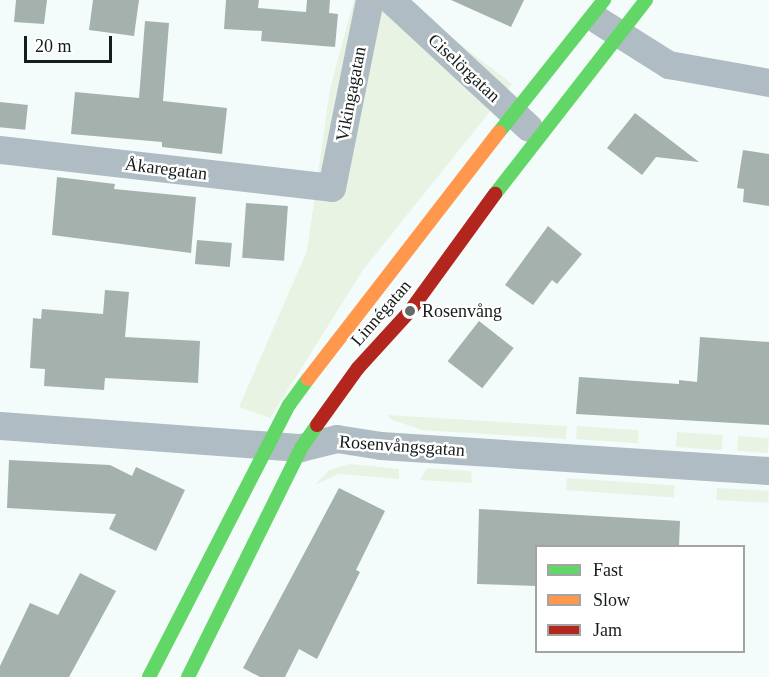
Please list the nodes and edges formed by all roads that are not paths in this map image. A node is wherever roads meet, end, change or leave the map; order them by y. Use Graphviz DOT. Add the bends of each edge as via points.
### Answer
graph roads {
  1 [pos="370,0"];
  2 [pos="391,0"];
  3 [pos="646,0"];
  4 [pos="598,8"];
  5 [pos="618,36"];
  6 [pos="769,83"];
  7 [pos="513,114"];
  8 [pos="538,135"];
  9 [pos="0,150"];
  10 [pos="332,188"];
  11 [pos="0,426"];
  12 [pos="265,447"];
  13 [pos="301,448"];
  14 [pos="769,471"];
  15 [pos="149,677"];
  16 [pos="188,677"];
  1 -- 10 [label="street, Vikingagatan"];
  2 -- 7 [label="street, Ciselörgatan"];
  3 -- 5 [label="street, Linnégatan"];
  4 -- 5 [label="street"];
  4 -- 7 [label="street, Linnégatan"];
  5 -- 6 [label="street" via="669,65"];
  5 -- 8 [label="street, Linnégatan"];
  7 -- 8 [label="street, Ciselörgatan"];
  7 -- 12 [label="street, Linnégatan" via="330,347"];
  8 -- 13 [label="street, Linnégatan" via="410,311 358,368"];
  9 -- 10 [label="street, Åkaregatan"];
  11 -- 12 [label="street, Rosenvångsgatan"];
  12 -- 13 [label="street, Rosenvångsgatan"];
  12 -- 15 [label="street, Linnégatan"];
  13 -- 14 [label="street, Rosenvångsgatan" via="337,439 381,446"];
  13 -- 16 [label="street, Linnégatan"];
}
